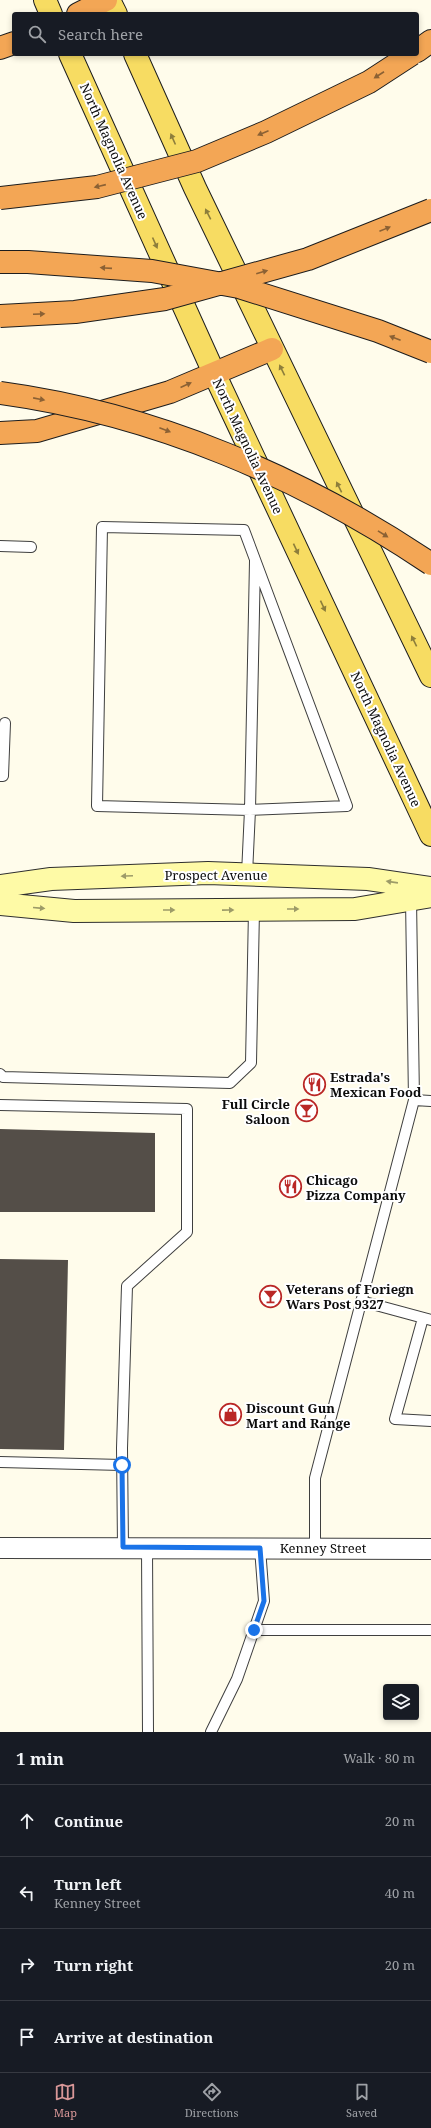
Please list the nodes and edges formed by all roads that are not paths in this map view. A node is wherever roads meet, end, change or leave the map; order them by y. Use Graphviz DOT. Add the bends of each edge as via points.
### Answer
graph roads {
  1 [pos="46,0"];
  2 [pos="106,0"];
  3 [pos="109,0"];
  4 [pos="50,12"];
  5 [pos="82,12"];
  6 [pos="115,12"];
  7 [pos="431,41"];
  8 [pos="12,44"];
  9 [pos="0,48"];
  10 [pos="419,50"];
  11 [pos="71,56"];
  12 [pos="136,56"];
  13 [pos="409,56"];
  14 [pos="0,198"];
  15 [pos="431,210"];
  16 [pos="0,262"];
  17 [pos="0,316"];
  18 [pos="272,349"];
  19 [pos="431,352"];
  20 [pos="214,373"];
  21 [pos="0,393"];
  22 [pos="0,433"];
  23 [pos="0,546"];
  24 [pos="31,547"];
  25 [pos="256,561"];
  26 [pos="431,564"];
  27 [pos="431,676"];
  28 [pos="5,723"];
  29 [pos="0,776"];
  30 [pos="250,810"];
  31 [pos="431,835"];
  32 [pos="248,874"];
  33 [pos="0,886"];
  34 [pos="431,888"];
  35 [pos="421,898"];
  36 [pos="0,904"];
  37 [pos="254,910"];
  38 [pos="0,1074"];
  39 [pos="414,1100"];
  40 [pos="431,1101"];
  41 [pos="0,1105"];
  42 [pos="361,1301"];
  43 [pos="427,1319"];
  44 [pos="431,1421"];
  45 [pos="0,1462"];
  46 [pos="122,1465"];
  47 [pos="123,1547"];
  48 [pos="0,1548"];
  49 [pos="147,1548"];
  50 [pos="260,1548"];
  51 [pos="315,1548"];
  52 [pos="431,1549"];
  53 [pos="254,1630"];
  54 [pos="431,1630"];
  55 [pos="148,1732"];
  56 [pos="211,1732"];
  1 -- 4 [label="main road"];
  2 -- 5 [label="highway"];
  3 -- 6 [label="main road"];
  7 -- 10 [label="highway"];
  8 -- 9 [label="highway"];
  11 -- 20 [label="main road, North Magnolia Avenue, one-way"];
  18 -- 12 [label="main road, one-way" via="195,188"];
  13 -- 14 [label="highway, one-way, bridge" via="369,82 266,132 197,160 97,187"];
  17 -- 15 [label="highway, one-way, bridge" via="75,312 165,300 308,259"];
  19 -- 16 [label="highway, one-way, bridge" via="378,331 240,287 152,271"];
  18 -- 20 [label="highway"];
  27 -- 18 [label="main road, one-way"];
  22 -- 20 [label="highway, one-way" via="37,431 170,392"];
  20 -- 31 [label="main road, North Magnolia Avenue, one-way"];
  21 -- 26 [label="highway, one-way, bridge" via="39,398 155,427 253,464 362,520"];
  23 -- 24 [label="lane"];
  25 -- 30 [label="lane"];
  25 -- 30 [label="lane" via="347,806"];
  25 -- 30 [label="lane" via="244,530 102,527 97,806"];
  28 -- 29 [label="lane" via="3,776"];
  30 -- 32 [label="lane"];
  32 -- 33 [label="main road, Prospect Avenue, one-way" via="208,872 51,878"];
  34 -- 32 [label="main road, Prospect Avenue, one-way" via="368,878"];
  37 -- 35 [label="main road, one-way" via="355,909"];
  35 -- 39 [label="lane"];
  36 -- 37 [label="main road, one-way" via="74,911"];
  37 -- 38 [label="lane" via="251,1063 230,1083 3,1077"];
  39 -- 40 [label="lane"];
  39 -- 42 [label="lane"];
  41 -- 46 [label="lane" via="187,1108 187,1232 127,1286"];
  42 -- 43 [label="lane"];
  42 -- 51 [label="lane" via="314,1478"];
  43 -- 44 [label="lane" via="395,1419"];
  45 -- 46 [label="lane"];
  46 -- 47 [label="lane"];
  47 -- 48 [label="street, Kenney Street"];
  47 -- 49 [label="street, Kenney Street"];
  49 -- 50 [label="street, Kenney Street"];
  49 -- 55 [label="lane"];
  50 -- 51 [label="street, Kenney Street"];
  50 -- 53 [label="lane" via="264,1601"];
  51 -- 52 [label="street, Kenney Street"];
  53 -- 54 [label="lane"];
  53 -- 56 [label="lane" via="237,1679"];
}
